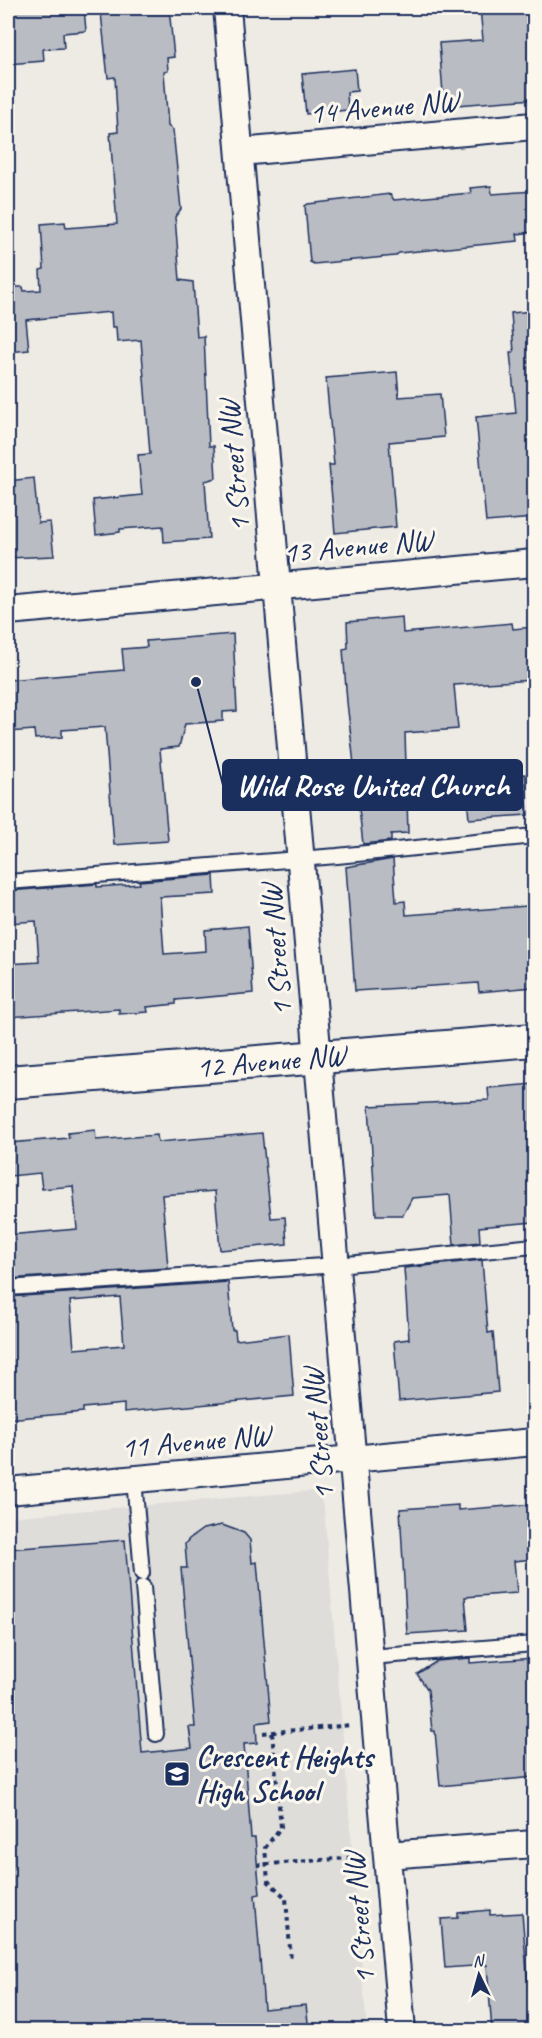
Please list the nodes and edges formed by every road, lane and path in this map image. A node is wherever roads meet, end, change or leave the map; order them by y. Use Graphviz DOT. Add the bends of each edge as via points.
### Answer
graph roads {
  1 [pos="227,8"];
  2 [pos="534,126"];
  3 [pos="240,152"];
  4 [pos="534,563"];
  5 [pos="278,586"];
  6 [pos="8,611"];
  7 [pos="534,836"];
  8 [pos="301,857"];
  9 [pos="8,882"];
  10 [pos="534,1040"];
  11 [pos="318,1058"];
  12 [pos="8,1082"];
  13 [pos="534,1246"];
  14 [pos="337,1265"];
  15 [pos="8,1288"];
  16 [pos="534,1442"];
  17 [pos="353,1459"];
  18 [pos="134,1479"];
  19 [pos="8,1491"];
  20 [pos="534,1644"];
  21 [pos="370,1657"];
  22 [pos="376,1723"];
  23 [pos="272,1733"];
  24 [pos="156,1734"];
  25 [pos="263,1734"];
  26 [pos="534,1844"];
  27 [pos="387,1855"];
  28 [pos="266,1864"];
  29 [pos="257,1865"];
  30 [pos="291,1961"];
  31 [pos="402,2031"];
  1 -- 3 [label="street, 1 Street NW"];
  2 -- 3 [label="street, 14 Avenue NW"];
  3 -- 5 [label="street, 1 Street NW"];
  4 -- 5 [label="street, 13 Avenue NW"];
  5 -- 6 [label="street, 13 Avenue NW"];
  5 -- 8 [label="street, 1 Street NW"];
  7 -- 8 [label="lane"];
  8 -- 9 [label="lane"];
  8 -- 11 [label="street, 1 Street NW"];
  10 -- 11 [label="street, 12 Avenue NW"];
  11 -- 12 [label="street, 12 Avenue NW"];
  11 -- 14 [label="street, 1 Street NW"];
  13 -- 14 [label="lane"];
  14 -- 15 [label="lane"];
  14 -- 17 [label="street, 1 Street NW"];
  16 -- 17 [label="street, 11 Avenue NW"];
  17 -- 18 [label="street, 11 Avenue NW"];
  17 -- 21 [label="street, 1 Street NW"];
  18 -- 19 [label="street, 11 Avenue NW"];
  18 -- 24 [label="lane"];
  20 -- 21 [label="lane"];
  21 -- 22 [label="street, 1 Street NW"];
  22 -- 23 [label="path"];
  22 -- 27 [label="street, 1 Street NW"];
  23 -- 25 [label="path"];
  23 -- 28 [label="path" via="282,1827 265,1848"];
  26 -- 27 [label="street"];
  27 -- 28 [label="path"];
  27 -- 31 [label="street, 1 Street NW"];
  28 -- 29 [label="path"];
  28 -- 30 [label="path" via="268,1881 286,1898"];
}
